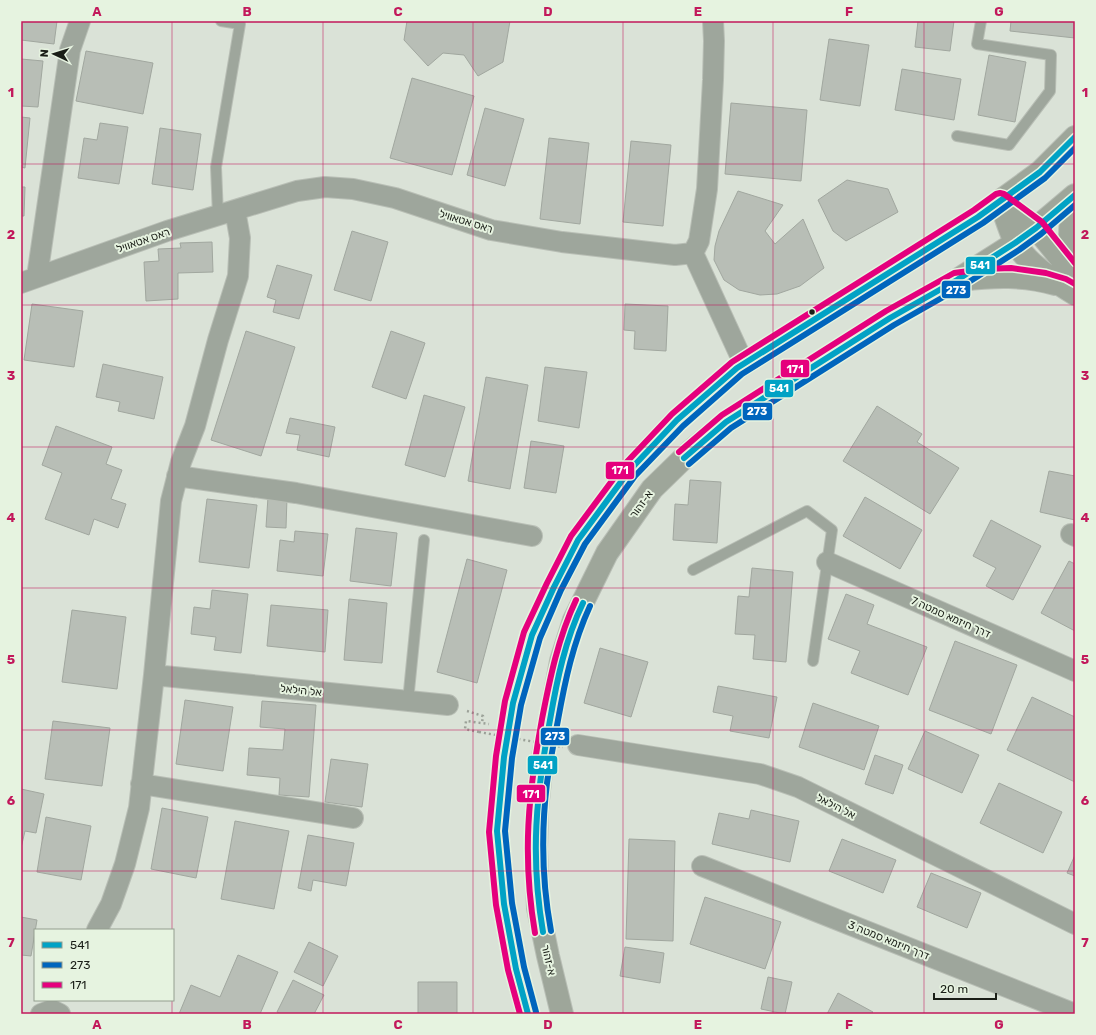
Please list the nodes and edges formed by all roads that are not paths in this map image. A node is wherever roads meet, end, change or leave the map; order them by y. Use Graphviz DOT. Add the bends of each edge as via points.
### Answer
graph roads {
  1 [pos="80,21"];
  2 [pos="221,21"];
  3 [pos="712,21"];
  4 [pos="981,21"];
  5 [pos="956,136"];
  6 [pos="1075,138"];
  7 [pos="1075,195"];
  8 [pos="1000,201"];
  9 [pos="1075,203"];
  10 [pos="227,213"];
  11 [pos="1036,228"];
  12 [pos="1015,243"];
  13 [pos="693,253"];
  14 [pos="29,280"];
  15 [pos="957,280"];
  16 [pos="1072,283"];
  17 [pos="744,364"];
  18 [pos="177,476"];
  19 [pos="532,536"];
  20 [pos="424,540"];
  21 [pos="827,562"];
  22 [pos="693,570"];
  23 [pos="813,661"];
  24 [pos="1075,671"];
  25 [pos="154,675"];
  26 [pos="408,700"];
  27 [pos="448,704"];
  28 [pos="571,746"];
  29 [pos="141,784"];
  30 [pos="353,818"];
  31 [pos="702,866"];
  32 [pos="1075,924"];
  33 [pos="98,929"];
  34 [pos="528,1014"];
  35 [pos="562,1014"];
  36 [pos="1075,1014"];
  1 -- 14 [label="street" via="70,50"];
  2 -- 10 [label="lane" via="240,24 216,167"];
  3 -- 13 [label="street" via="713,80 707,189 699,241"];
  4 -- 5 [label="lane" via="977,44 1051,55 1050,91 1009,145"];
  6 -- 8 [label="main road" via="1040,172"];
  7 -- 11 [label="main road, א-זהור"];
  8 -- 11 [label="main road"];
  8 -- 12 [label="main road"];
  8 -- 17 [label="main road"];
  9 -- 16 [label="main road" via="1070,235"];
  10 -- 13 [label="street, ראס אטאוויל" via="297,191 326,187 353,189 395,198 491,230 562,242 675,255"];
  10 -- 14 [label="street, ראס אטאוויל"];
  10 -- 18 [label="street" via="240,238 238,276 195,426"];
  11 -- 12 [label="main road, א-זהור"];
  11 -- 16 [label="main road"];
  12 -- 15 [label="main road, א-זהור"];
  12 -- 16 [label="main road" via="1042,272"];
  13 -- 17 [label="street"];
  15 -- 16 [label="main road" via="1011,276"];
  15 -- 35 [label="main road, א-זהור" via="890,318 726,422 652,489 607,553 574,620 561,661 542,762 538,802 538,908"];
  17 -- 34 [label="main road" via="677,420 629,471 578,540 532,635 509,725 497,831 504,904"];
  18 -- 19 [label="street" via="296,493"];
  18 -- 25 [label="street" via="170,501"];
  20 -- 26 [label="lane"];
  21 -- 22 [label="lane" via="832,530 807,511"];
  21 -- 23 [label="lane"];
  21 -- 24 [label="street, דרך חיזמא סמטה 7"];
  25 -- 26 [label="street, אל הילאל"];
  25 -- 29 [label="street"];
  26 -- 27 [label="street, אל הילאל"];
  28 -- 32 [label="street, אל הילאל" via="760,774 792,785"];
  29 -- 30 [label="street"];
  29 -- 33 [label="street" via="139,808 125,864 111,904"];
  31 -- 36 [label="street, דרך חיזמא סמטה 3"];
}
